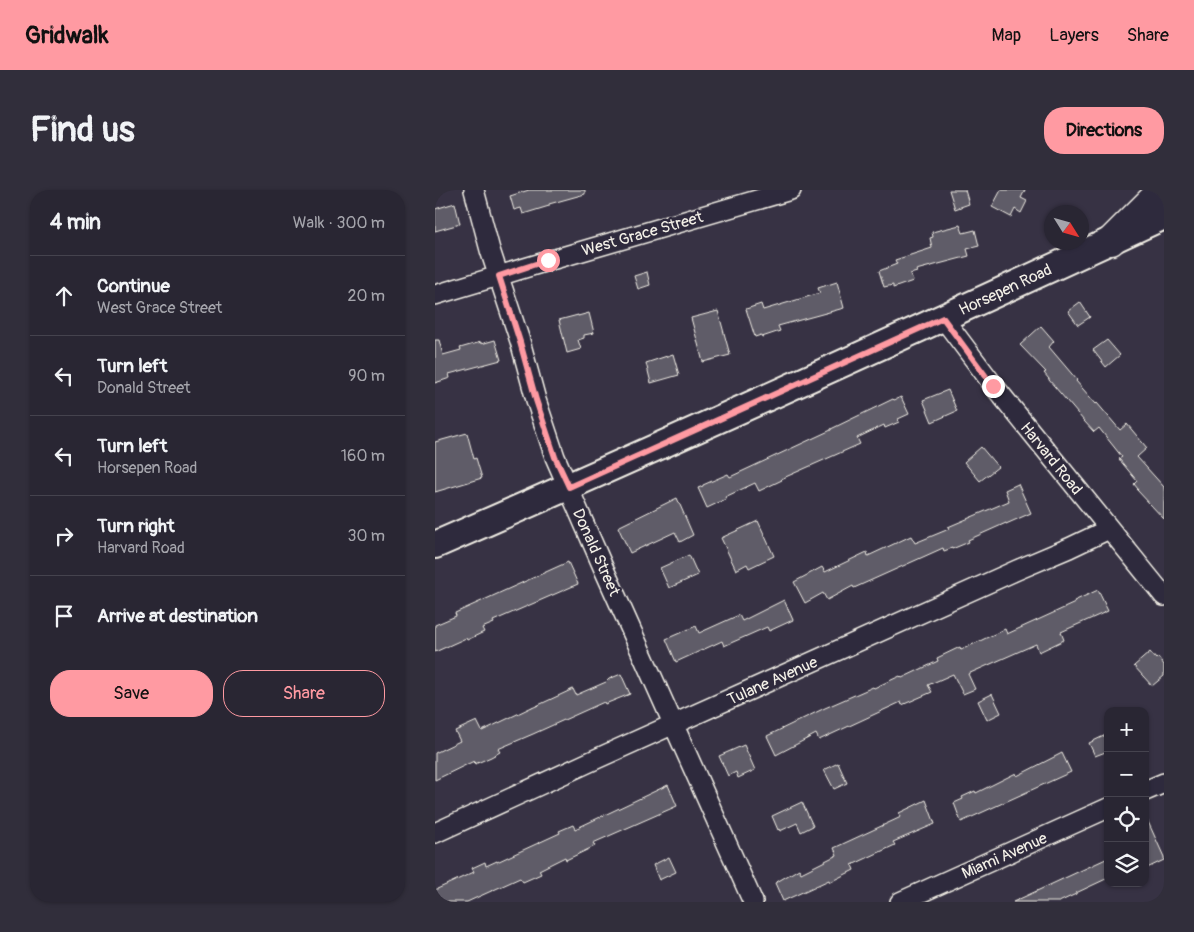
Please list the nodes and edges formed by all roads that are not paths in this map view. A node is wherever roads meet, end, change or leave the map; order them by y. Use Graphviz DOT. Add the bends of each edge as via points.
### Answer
graph roads {
  1 [pos="474,190"];
  2 [pos="791,190"];
  3 [pos="1162,190"];
  4 [pos="1164,216"];
  5 [pos="1111,241"];
  6 [pos="499,276"];
  7 [pos="435,295"];
  8 [pos="943,318"];
  9 [pos="569,487"];
  10 [pos="1109,529"];
  11 [pos="435,545"];
  12 [pos="1164,596"];
  13 [pos="674,724"];
  14 [pos="1164,782"];
  15 [pos="1149,789"];
  16 [pos="1104,810"];
  17 [pos="435,833"];
  18 [pos="753,902"];
  19 [pos="900,902"];
  1 -- 6 [label="street, Donald Street"];
  2 -- 6 [label="street, West Grace Street"];
  3 -- 5 [label="main road"];
  4 -- 5 [label="street, Horsepen Road"];
  5 -- 8 [label="street, Horsepen Road"];
  6 -- 7 [label="street, West Grace Street"];
  6 -- 9 [label="street, Donald Street" via="536,400"];
  8 -- 9 [label="street, Horsepen Road"];
  8 -- 10 [label="street, Harvard Road" via="993,386"];
  9 -- 11 [label="street, Horsepen Road"];
  9 -- 13 [label="street, Donald Street"];
  10 -- 12 [label="street, Harvard Road"];
  10 -- 13 [label="street, Tulane Avenue"];
  13 -- 17 [label="street, Tulane Avenue"];
  13 -- 18 [label="street, Donald Street"];
  14 -- 15 [label="street"];
  16 -- 19 [label="street, Miami Avenue"];
}
